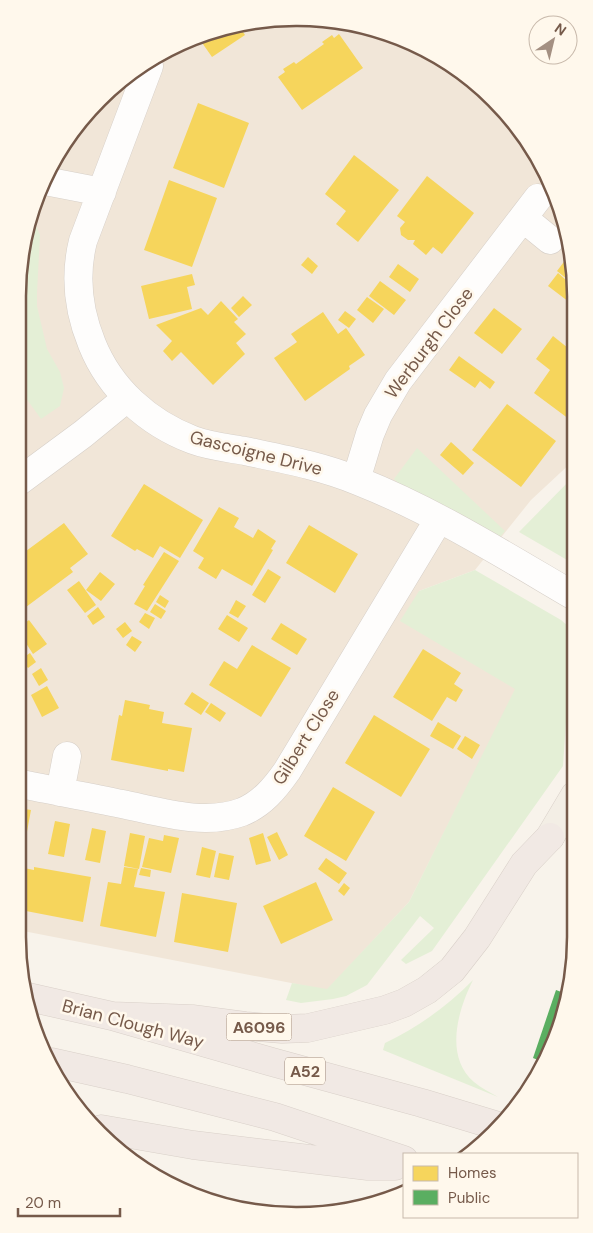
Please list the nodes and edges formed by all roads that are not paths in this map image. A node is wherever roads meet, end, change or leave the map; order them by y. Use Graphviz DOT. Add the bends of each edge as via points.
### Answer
graph roads {
  1 [pos="147,71"];
  2 [pos="52,181"];
  3 [pos="102,192"];
  4 [pos="550,240"];
  5 [pos="127,398"];
  6 [pos="26,476"];
  7 [pos="356,480"];
  8 [pos="438,519"];
  9 [pos="567,592"];
  10 [pos="66,756"];
  11 [pos="26,785"];
  12 [pos="60,792"];
  13 [pos="567,809"];
  14 [pos="550,836"];
  15 [pos="33,998"];
  16 [pos="112,1016"];
  17 [pos="58,1064"];
  18 [pos="492,1124"];
  19 [pos="107,1130"];
  20 [pos="403,1160"];
  21 [pos="403,1166"];
  1 -- 3 [label="street, Gascoigne Drive"];
  2 -- 3 [label="street"];
  3 -- 5 [label="street, Gascoigne Drive" via="81,249 79,302 84,326 96,353"];
  4 -- 7 [label="street, Werburgh Close" via="530,208 383,405"];
  5 -- 6 [label="street"];
  5 -- 7 [label="street, Gascoigne Drive" via="165,427 195,441 304,464"];
  7 -- 8 [label="street, Gascoigne Drive"];
  8 -- 9 [label="street, Gascoigne Drive"];
  8 -- 12 [label="street, Gilbert Close" via="287,771 259,803 243,812 202,818"];
  10 -- 12 [label="street"];
  11 -- 12 [label="street, Gilbert Close"];
  13 -- 14 [label="main road, A6096"];
  14 -- 16 [label="highway, A6096" via="524,864 477,938 452,970 404,1003 308,1028 282,1029 192,1019"];
  15 -- 16 [label="highway, Brian Clough Way / A52"];
  16 -- 18 [label="highway, Brian Clough Way / A52"];
  17 -- 20 [label="highway" via="276,1117"];
  19 -- 21 [label="highway" via="202,1146 368,1166"];
}
